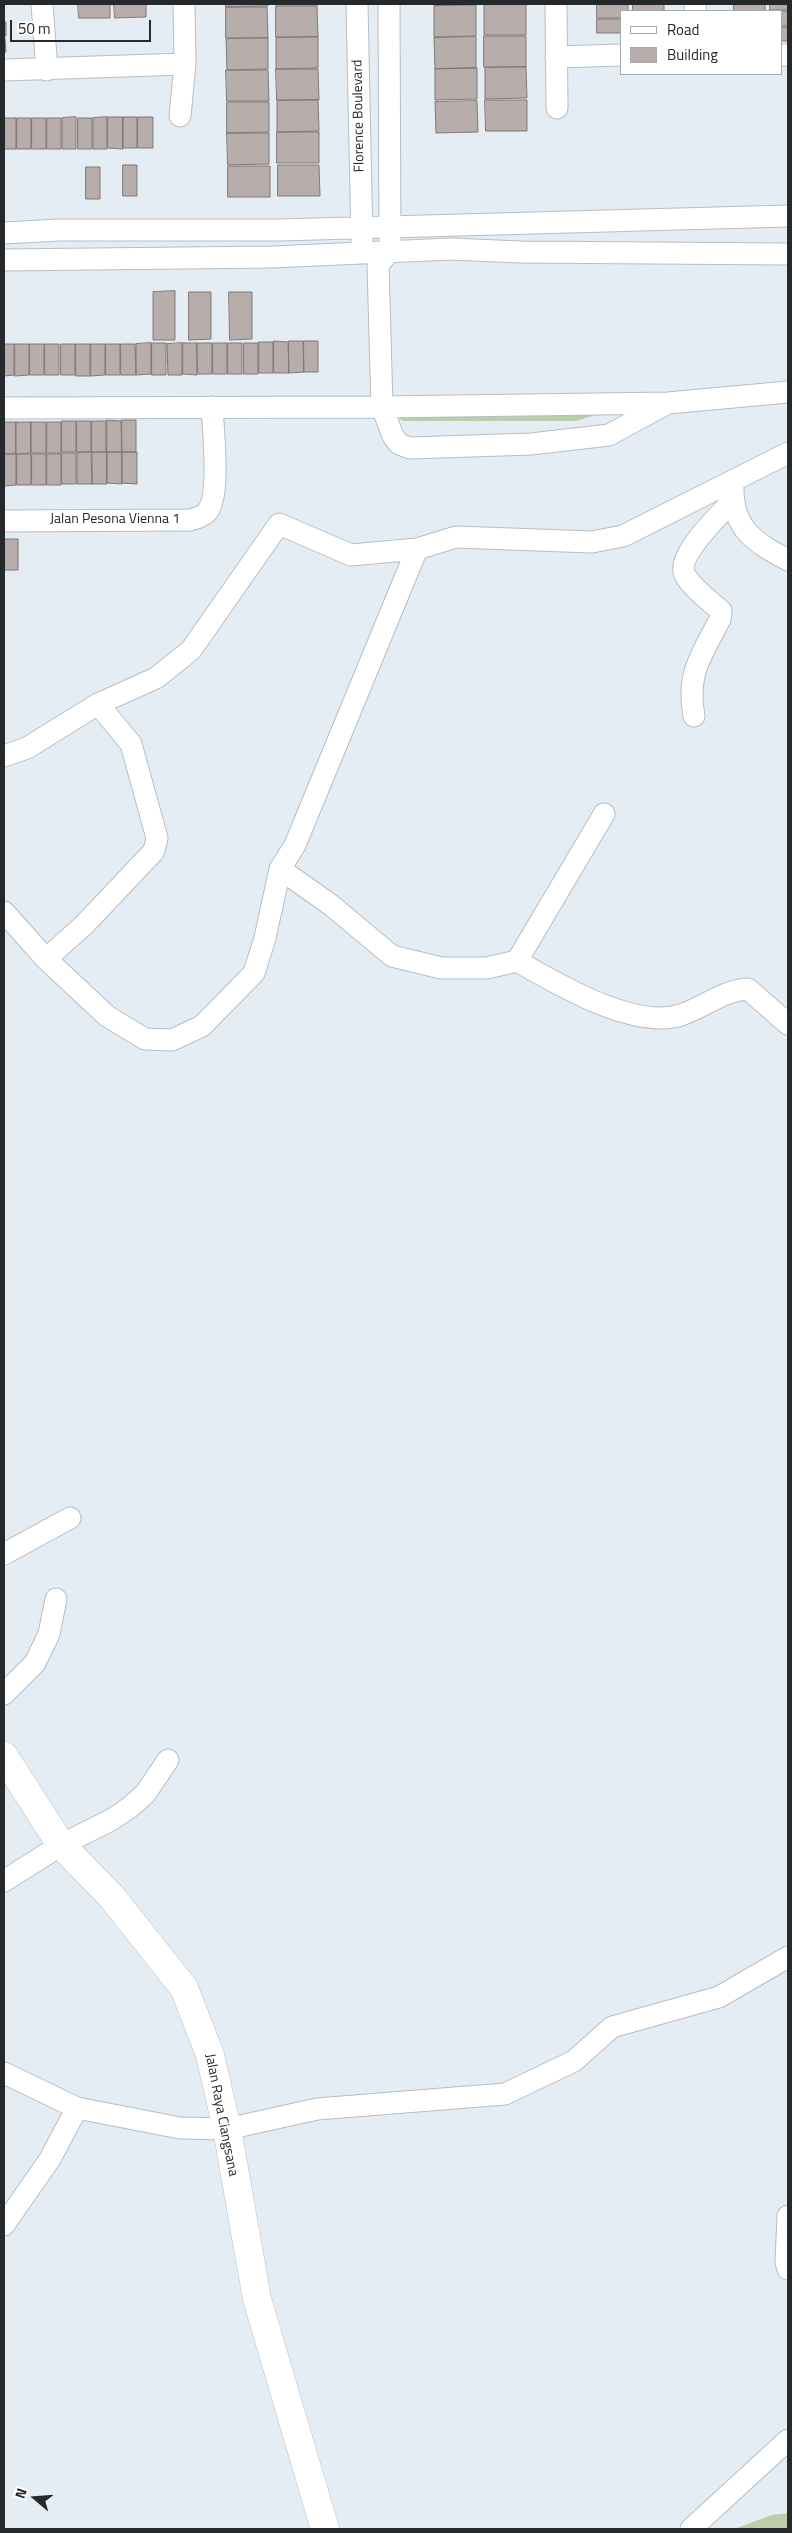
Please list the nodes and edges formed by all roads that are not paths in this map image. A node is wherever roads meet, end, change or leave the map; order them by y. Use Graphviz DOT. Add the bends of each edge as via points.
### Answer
graph roads {
  1 [pos="42,4"];
  2 [pos="184,4"];
  3 [pos="357,4"];
  4 [pos="388,4"];
  5 [pos="556,4"];
  6 [pos="620,56"];
  7 [pos="556,57"];
  8 [pos="185,64"];
  9 [pos="4,70"];
  10 [pos="47,70"];
  11 [pos="557,108"];
  12 [pos="180,116"];
  13 [pos="788,216"];
  14 [pos="390,227"];
  15 [pos="361,228"];
  16 [pos="4,232"];
  17 [pos="362,252"];
  18 [pos="788,254"];
  19 [pos="384,258"];
  20 [pos="4,260"];
  21 [pos="788,392"];
  22 [pos="668,403"];
  23 [pos="212,407"];
  24 [pos="382,407"];
  25 [pos="4,408"];
  26 [pos="788,453"];
  27 [pos="734,479"];
  28 [pos="733,500"];
  29 [pos="4,521"];
  30 [pos="417,549"];
  31 [pos="788,560"];
  32 [pos="98,704"];
  33 [pos="694,716"];
  34 [pos="4,756"];
  35 [pos="604,814"];
  36 [pos="280,869"];
  37 [pos="4,912"];
  38 [pos="46,960"];
  39 [pos="517,961"];
  40 [pos="788,1024"];
  41 [pos="70,1518"];
  42 [pos="4,1554"];
  43 [pos="56,1599"];
  44 [pos="4,1694"];
  45 [pos="4,1756"];
  46 [pos="168,1760"];
  47 [pos="61,1845"];
  48 [pos="4,1881"];
  49 [pos="788,1957"];
  50 [pos="4,2073"];
  51 [pos="77,2108"];
  52 [pos="226,2129"];
  53 [pos="788,2216"];
  54 [pos="4,2225"];
  55 [pos="788,2269"];
  56 [pos="788,2440"];
  57 [pos="325,2529"];
  58 [pos="690,2529"];
  1 -- 10 [label="street"];
  2 -- 8 [label="street"];
  3 -- 15 [label="street, Florence Boulevard"];
  4 -- 14 [label="street"];
  5 -- 7 [label="street"];
  6 -- 7 [label="street"];
  7 -- 11 [label="street"];
  8 -- 10 [label="street"];
  8 -- 12 [label="street"];
  9 -- 10 [label="street"];
  13 -- 14 [label="street"];
  14 -- 15 [label="street"];
  14 -- 19 [label="street"];
  15 -- 16 [label="street"];
  15 -- 17 [label="street, Florence Boulevard"];
  17 -- 19 [label="street"];
  17 -- 20 [label="street" via="273,257"];
  18 -- 19 [label="street" via="450,249"];
  19 -- 24 [label="street"];
  21 -- 22 [label="street"];
  22 -- 24 [label="street"];
  22 -- 24 [label="street" via="609,435 531,444 410,448 399,444 392,436"];
  23 -- 24 [label="street"];
  23 -- 25 [label="street"];
  23 -- 29 [label="street, Jalan Pesona Vienna 1" via="214,492 208,511 199,518"];
  26 -- 27 [label="street"];
  27 -- 28 [label="street"];
  27 -- 30 [label="street" via="624,536 592,542 456,537"];
  28 -- 31 [label="street" via="750,537"];
  28 -- 33 [label="street" via="692,546 683,564 685,575 722,614 694,671 690,690"];
  30 -- 32 [label="street" via="351,555 279,524 191,650 156,678"];
  30 -- 36 [label="street" via="295,845"];
  32 -- 34 [label="street" via="28,748"];
  32 -- 38 [label="street" via="130,744 157,838 156,845 154,851 90,918"];
  35 -- 39 [label="street"];
  36 -- 38 [label="street" via="254,973 202,1026 172,1040 145,1039 106,1016"];
  36 -- 39 [label="street" via="392,956 441,968 487,968"];
  37 -- 38 [label="street"];
  39 -- 40 [label="street" via="568,990 612,1008 653,1017 681,1015 736,989 748,989"];
  41 -- 42 [label="street"];
  43 -- 44 [label="street" via="49,1634 35,1663"];
  45 -- 47 [label="main road, Jalan Raya Ciangsana"];
  46 -- 47 [label="street" via="145,1794 129,1808"];
  47 -- 48 [label="street"];
  47 -- 52 [label="main road, Jalan Raya Ciangsana" via="112,1896 184,1988 210,2054"];
  49 -- 52 [label="street" via="719,1997 612,2027 574,2061 505,2094 317,2109"];
  50 -- 51 [label="street"];
  51 -- 52 [label="street" via="180,2128"];
  51 -- 54 [label="street" via="50,2159"];
  52 -- 57 [label="main road, Jalan Raya Ciangsana" via="257,2299"];
  53 -- 55 [label="street"];
  56 -- 58 [label="street"];
}
